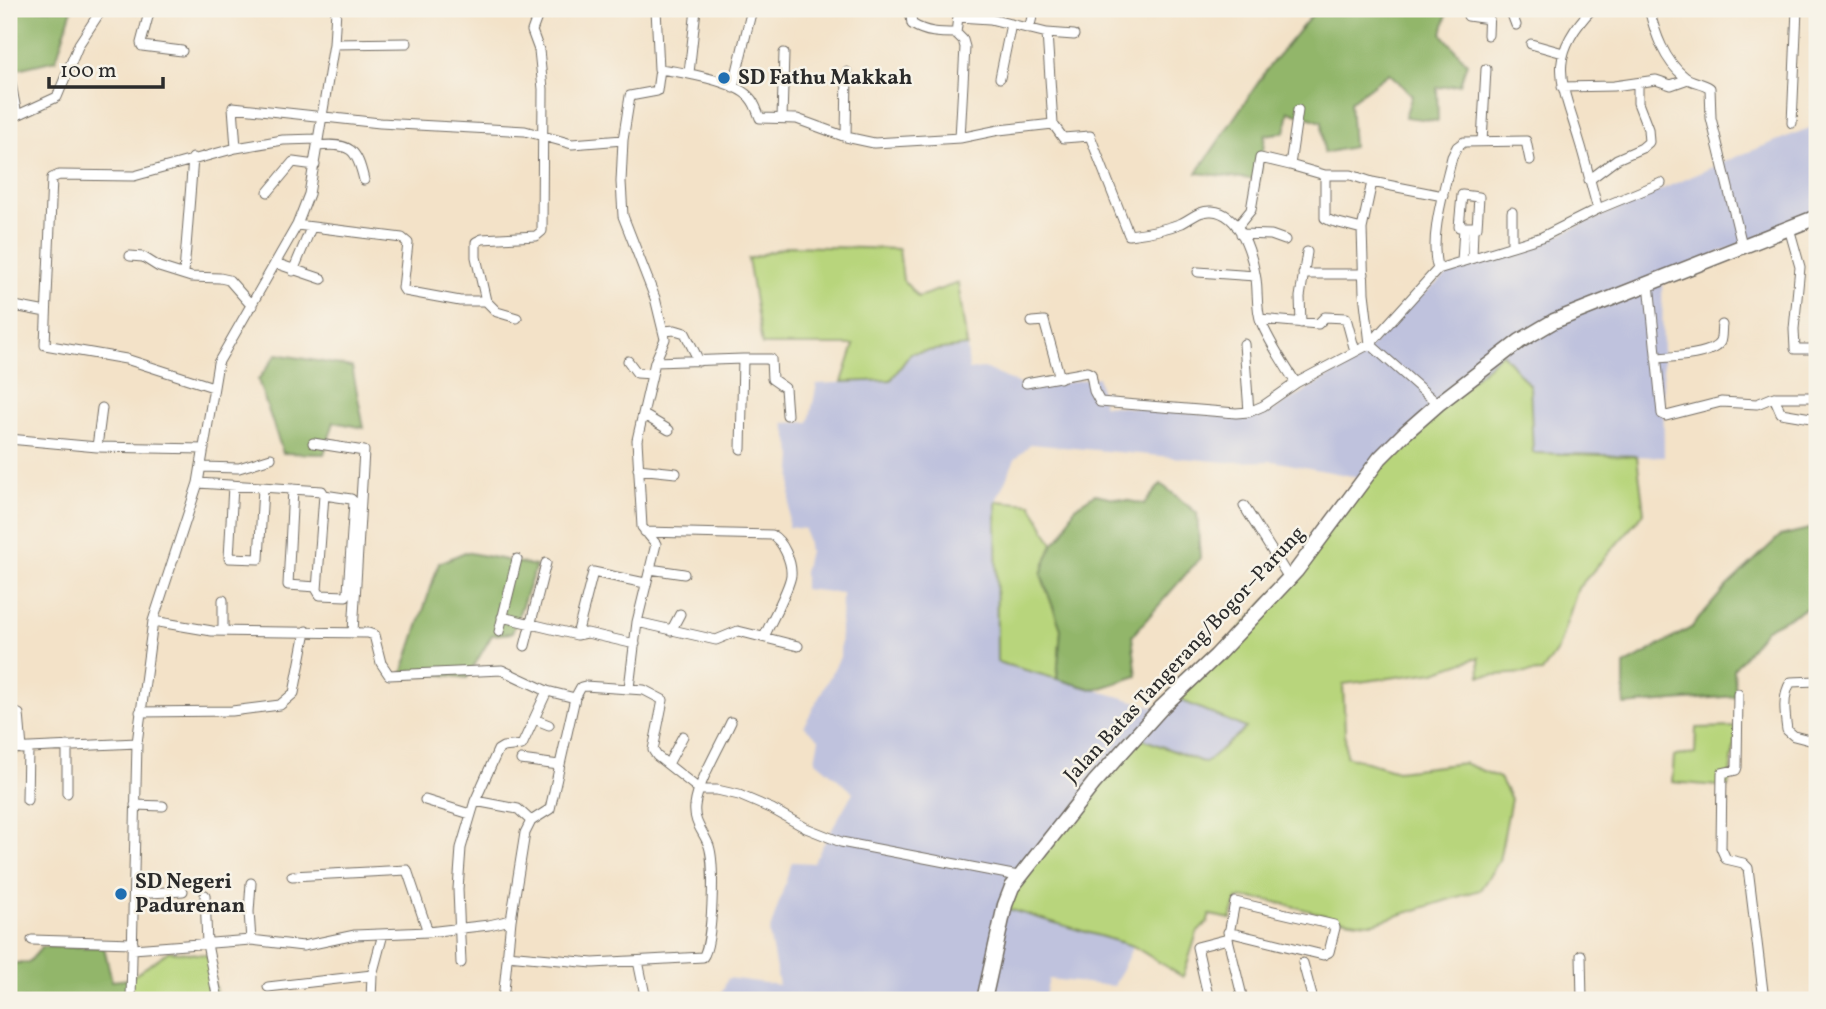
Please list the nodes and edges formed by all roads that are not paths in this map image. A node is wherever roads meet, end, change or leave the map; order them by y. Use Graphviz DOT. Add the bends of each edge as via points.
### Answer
graph roads {
  1 [pos="102,9"];
  2 [pos="150,9"];
  3 [pos="336,9"];
  4 [pos="540,9"];
  5 [pos="656,9"];
  6 [pos="696,9"];
  7 [pos="752,9"];
  8 [pos="910,9"];
  9 [pos="1034,9"];
  10 [pos="1489,9"];
  11 [pos="1510,9"];
  12 [pos="1592,9"];
  13 [pos="1649,9"];
  14 [pos="1797,9"];
  15 [pos="958,13"];
  16 [pos="1468,16"];
  17 [pos="1489,19"];
  18 [pos="1011,24"];
  19 [pos="1516,25"];
  20 [pos="1028,29"];
  21 [pos="956,33"];
  22 [pos="1047,33"];
  23 [pos="1074,35"];
  24 [pos="1488,35"];
  25 [pos="407,43"];
  26 [pos="334,44"];
  27 [pos="1531,44"];
  28 [pos="182,51"];
  29 [pos="784,53"];
  30 [pos="1563,53"];
  31 [pos="659,69"];
  32 [pos="1486,69"];
  33 [pos="847,72"];
  34 [pos="9,73"];
  35 [pos="689,73"];
  36 [pos="1000,78"];
  37 [pos="1688,79"];
  38 [pos="1638,84"];
  39 [pos="1562,87"];
  40 [pos="733,88"];
  41 [pos="1298,110"];
  42 [pos="13,117"];
  43 [pos="321,117"];
  44 [pos="782,118"];
  45 [pos="1792,123"];
  46 [pos="1053,124"];
  47 [pos="543,134"];
  48 [pos="846,137"];
  49 [pos="960,138"];
  50 [pos="623,140"];
  51 [pos="1482,142"];
  52 [pos="317,143"];
  53 [pos="236,148"];
  54 [pos="193,158"];
  55 [pos="1530,160"];
  56 [pos="315,165"];
  57 [pos="1290,165"];
  58 [pos="1325,175"];
  59 [pos="364,180"];
  60 [pos="1589,180"];
  61 [pos="1372,182"];
  62 [pos="1661,183"];
  63 [pos="268,192"];
  64 [pos="1443,196"];
  65 [pos="1598,209"];
  66 [pos="1512,212"];
  67 [pos="1817,217"];
  68 [pos="298,225"];
  69 [pos="311,228"];
  70 [pos="1469,228"];
  71 [pos="1789,228"];
  72 [pos="1362,229"];
  73 [pos="1239,230"];
  74 [pos="1285,240"];
  75 [pos="1742,245"];
  76 [pos="1512,246"];
  77 [pos="1307,252"];
  78 [pos="130,256"];
  79 [pos="1467,260"];
  80 [pos="275,263"];
  81 [pos="1438,269"];
  82 [pos="293,271"];
  83 [pos="1198,272"];
  84 [pos="184,273"];
  85 [pos="1303,274"];
  86 [pos="1364,274"];
  87 [pos="1255,276"];
  88 [pos="322,279"];
  89 [pos="1649,283"];
  90 [pos="486,301"];
  91 [pos="9,305"];
  92 [pos="252,306"];
  93 [pos="46,312"];
  94 [pos="517,318"];
  95 [pos="1260,319"];
  96 [pos="1032,322"];
  97 [pos="1301,323"];
  98 [pos="1721,325"];
  99 [pos="664,331"];
  100 [pos="1244,344"];
  101 [pos="1370,344"];
  102 [pos="1817,349"];
  103 [pos="1355,351"];
  104 [pos="1656,358"];
  105 [pos="743,359"];
  106 [pos="628,361"];
  107 [pos="699,361"];
  108 [pos="655,362"];
  109 [pos="652,374"];
  110 [pos="1060,378"];
  111 [pos="1026,383"];
  112 [pos="1296,383"];
  113 [pos="213,387"];
  114 [pos="1774,397"];
  115 [pos="1817,397"];
  116 [pos="1438,404"];
  117 [pos="102,408"];
  118 [pos="1249,412"];
  119 [pos="644,415"];
  120 [pos="787,415"];
  121 [pos="1817,419"];
  122 [pos="668,430"];
  123 [pos="9,439"];
  124 [pos="313,443"];
  125 [pos="97,447"];
  126 [pos="204,449"];
  127 [pos="741,449"];
  128 [pos="271,458"];
  129 [pos="201,467"];
  130 [pos="638,469"];
  131 [pos="676,473"];
  132 [pos="198,483"];
  133 [pos="233,486"];
  134 [pos="263,488"];
  135 [pos="293,489"];
  136 [pos="324,495"];
  137 [pos="1244,506"];
  138 [pos="645,532"];
  139 [pos="517,559"];
  140 [pos="546,563"];
  141 [pos="650,569"];
  142 [pos="684,574"];
  143 [pos="1290,578"];
  144 [pos="645,583"];
  145 [pos="317,587"];
  146 [pos="223,600"];
  147 [pos="680,614"];
  148 [pos="502,617"];
  149 [pos="153,621"];
  150 [pos="637,622"];
  151 [pos="531,624"];
  152 [pos="223,631"];
  153 [pos="306,631"];
  154 [pos="671,631"];
  155 [pos="353,632"];
  156 [pos="499,632"];
  157 [pos="577,635"];
  158 [pos="764,637"];
  159 [pos="635,644"];
  160 [pos="525,646"];
  161 [pos="799,646"];
  162 [pos="1817,681"];
  163 [pos="629,688"];
  164 [pos="547,691"];
  165 [pos="1738,694"];
  166 [pos="575,698"];
  167 [pos="9,710"];
  168 [pos="140,712"];
  169 [pos="534,719"];
  170 [pos="731,722"];
  171 [pos="549,725"];
  172 [pos="683,736"];
  173 [pos="1817,742"];
  174 [pos="137,743"];
  175 [pos="67,746"];
  176 [pos="9,749"];
  177 [pos="25,749"];
  178 [pos="521,760"];
  179 [pos="668,764"];
  180 [pos="559,765"];
  181 [pos="700,790"];
  182 [pos="67,793"];
  183 [pos="27,800"];
  184 [pos="425,800"];
  185 [pos="475,801"];
  186 [pos="135,805"];
  187 [pos="163,806"];
  188 [pos="470,814"];
  189 [pos="531,821"];
  190 [pos="292,876"];
  191 [pos="1018,876"];
  192 [pos="251,883"];
  193 [pos="183,891"];
  194 [pos="134,894"];
  195 [pos="205,895"];
  196 [pos="511,920"];
  197 [pos="461,929"];
  198 [pos="428,932"];
  199 [pos="383,934"];
  200 [pos="1228,936"];
  201 [pos="32,940"];
  202 [pos="251,940"];
  203 [pos="207,944"];
  204 [pos="133,946"];
  205 [pos="507,955"];
  206 [pos="1581,955"];
  207 [pos="638,961"];
  208 [pos="461,963"];
  209 [pos="1303,963"];
  210 [pos="372,975"];
  211 [pos="268,987"];
  212 [pos="131,1000"];
  213 [pos="218,1000"];
  214 [pos="371,1000"];
  215 [pos="503,1000"];
  216 [pos="646,1000"];
  217 [pos="985,1000"];
  218 [pos="1209,1000"];
  219 [pos="1243,1000"];
  220 [pos="1313,1000"];
  221 [pos="1582,1000"];
  222 [pos="1764,1000"];
  1 -- 42 [label="street" via="79,44 58,96"];
  2 -- 28 [label="street" via="142,46"];
  3 -- 26 [label="street"];
  4 -- 47 [label="street" via="532,31 540,54"];
  5 -- 31 [label="street"];
  6 -- 35 [label="street"];
  7 -- 40 [label="street"];
  8 -- 21 [label="street" via="912,24 920,29"];
  9 -- 20 [label="street"];
  10 -- 17 [label="street"];
  11 -- 19 [label="street"];
  12 -- 30 [label="street"];
  13 -- 37 [label="street" via="1661,45"];
  14 -- 45 [label="street"];
  15 -- 18 [label="street"];
  15 -- 21 [label="street"];
  16 -- 17 [label="street"];
  17 -- 24 [label="street"];
  18 -- 20 [label="street"];
  18 -- 36 [label="street"];
  20 -- 22 [label="street"];
  21 -- 49 [label="street" via="965,47"];
  22 -- 23 [label="street"];
  22 -- 46 [label="street"];
  25 -- 26 [label="street"];
  26 -- 43 [label="street"];
  27 -- 30 [label="street"];
  29 -- 44 [label="street"];
  30 -- 39 [label="street"];
  31 -- 35 [label="street"];
  31 -- 50 [label="street" via="657,91 630,96"];
  32 -- 51 [label="street"];
  33 -- 48 [label="street"];
  34 -- 42 [label="street"];
  35 -- 40 [label="street"];
  37 -- 38 [label="street" via="1671,85 1656,80"];
  37 -- 75 [label="street" via="1710,88 1711,118"];
  38 -- 39 [label="street"];
  38 -- 60 [label="street" via="1639,111 1649,142"];
  39 -- 60 [label="street"];
  40 -- 44 [label="street" via="750,98 760,118"];
  41 -- 57 [label="street"];
  43 -- 47 [label="street"];
  43 -- 52 [label="street"];
  43 -- 53 [label="street" via="233,107"];
  44 -- 48 [label="street"];
  46 -- 49 [label="street"];
  46 -- 73 [label="street" via="1064,139 1090,136 1129,235 1180,223 1206,211 1227,216"];
  47 -- 50 [label="street" via="572,144"];
  47 -- 90 [label="street" via="541,231 536,236 476,242"];
  48 -- 49 [label="street" via="885,143"];
  50 -- 99 [label="street" via="623,216"];
  51 -- 55 [label="street" via="1527,141"];
  51 -- 64 [label="street" via="1464,142 1455,150"];
  52 -- 53 [label="street" via="283,140"];
  52 -- 56 [label="street"];
  52 -- 59 [label="street" via="352,150"];
  53 -- 54 [label="street"];
  54 -- 84 [label="street"];
  54 -- 93 [label="street" via="134,176 52,178"];
  56 -- 63 [label="street" via="293,162"];
  56 -- 68 [label="street"];
  57 -- 58 [label="street"];
  57 -- 73 [label="street" via="1260,158 1251,210"];
  58 -- 61 [label="street" via="1351,175"];
  58 -- 72 [label="street" via="1325,218"];
  60 -- 65 [label="street"];
  61 -- 64 [label="street"];
  61 -- 72 [label="street"];
  62 -- 65 [label="street"];
  64 -- 81 [label="street" via="1435,250"];
  65 -- 76 [label="street" via="1561,229"];
  66 -- 76 [label="street"];
  67 -- 71 [label="main road, Jalan Batas Tangerang/Bogor–Parung"];
  68 -- 69 [label="street"];
  68 -- 80 [label="street"];
  69 -- 82 [label="street"];
  69 -- 90 [label="street" via="402,238 408,243 405,291"];
  70 -- 79 [label="street"];
  71 -- 75 [label="main road, Jalan Batas Tangerang/Bogor–Parung"];
  71 -- 102 [label="street" via="1800,267 1795,349"];
  72 -- 86 [label="street"];
  73 -- 74 [label="street"];
  73 -- 87 [label="street"];
  75 -- 89 [label="main road, Jalan Batas Tangerang/Bogor–Parung"];
  76 -- 79 [label="street"];
  77 -- 85 [label="street"];
  78 -- 84 [label="street"];
  79 -- 81 [label="street"];
  80 -- 82 [label="street"];
  80 -- 92 [label="street"];
  81 -- 101 [label="street"];
  82 -- 88 [label="street"];
  83 -- 87 [label="street"];
  84 -- 92 [label="street" via="229,280"];
  85 -- 86 [label="street"];
  85 -- 97 [label="street"];
  86 -- 101 [label="street"];
  87 -- 95 [label="street"];
  89 -- 104 [label="street"];
  89 -- 116 [label="main road, Jalan Batas Tangerang/Bogor–Parung" via="1538,329"];
  90 -- 94 [label="street" via="497,312"];
  91 -- 93 [label="street"];
  92 -- 113 [label="street" via="218,363"];
  93 -- 113 [label="street" via="46,346 126,359"];
  95 -- 97 [label="street"];
  95 -- 112 [label="street"];
  96 -- 110 [label="street" via="1044,321"];
  97 -- 103 [label="street" via="1346,318"];
  98 -- 104 [label="street" via="1720,341 1714,347"];
  99 -- 107 [label="street" via="685,333"];
  99 -- 108 [label="street"];
  100 -- 118 [label="street"];
  101 -- 103 [label="street"];
  101 -- 116 [label="street"];
  103 -- 112 [label="street"];
  104 -- 114 [label="street" via="1663,415 1721,402 1757,404"];
  105 -- 107 [label="street"];
  105 -- 120 [label="street" via="771,359 772,379 785,388"];
  105 -- 127 [label="street"];
  106 -- 109 [label="street" via="637,373"];
  107 -- 108 [label="street"];
  108 -- 109 [label="street"];
  109 -- 119 [label="street"];
  110 -- 111 [label="street"];
  110 -- 118 [label="street" via="1090,373 1100,402"];
  112 -- 118 [label="street"];
  113 -- 126 [label="street"];
  114 -- 115 [label="street"];
  114 -- 121 [label="street" via="1781,413"];
  116 -- 143 [label="main road, Jalan Batas Tangerang/Bogor–Parung" via="1380,458"];
  117 -- 125 [label="street"];
  119 -- 122 [label="street"];
  119 -- 130 [label="street" via="638,434"];
  123 -- 125 [label="street"];
  124 -- 155 [label="street" via="364,451"];
  125 -- 126 [label="street"];
  126 -- 129 [label="street"];
  128 -- 129 [label="street" via="239,468"];
  129 -- 132 [label="street"];
  130 -- 131 [label="street"];
  130 -- 138 [label="street" via="640,520"];
  132 -- 133 [label="street"];
  132 -- 149 [label="street"];
  133 -- 134 [label="street"];
  133 -- 134 [label="street" via="229,558 259,559"];
  134 -- 135 [label="street"];
  135 -- 136 [label="street" via="322,491"];
  135 -- 145 [label="street" via="288,584"];
  136 -- 145 [label="street"];
  136 -- 145 [label="street" via="354,502 348,592 346,596 320,595"];
  137 -- 143 [label="street"];
  138 -- 141 [label="street" via="656,544"];
  138 -- 158 [label="street" via="777,538 791,574"];
  139 -- 148 [label="street"];
  140 -- 151 [label="street"];
  141 -- 142 [label="street"];
  141 -- 144 [label="street"];
  143 -- 191 [label="main road, Jalan Batas Tangerang/Bogor–Parung" via="1161,707"];
  144 -- 150 [label="street"];
  144 -- 157 [label="street" via="593,572"];
  146 -- 152 [label="street"];
  147 -- 154 [label="street"];
  148 -- 151 [label="street"];
  148 -- 156 [label="street"];
  149 -- 152 [label="street"];
  149 -- 168 [label="street"];
  150 -- 154 [label="street"];
  150 -- 159 [label="street"];
  151 -- 157 [label="street"];
  151 -- 160 [label="street"];
  152 -- 153 [label="street"];
  153 -- 155 [label="street"];
  153 -- 168 [label="street" via="294,693 280,705 232,711"];
  154 -- 158 [label="street" via="716,640 735,631"];
  155 -- 164 [label="street" via="374,635 389,675 502,670"];
  157 -- 159 [label="street" via="587,633"];
  158 -- 161 [label="street"];
  159 -- 163 [label="street"];
  162 -- 173 [label="street" via="1791,682 1786,699 1787,730"];
  163 -- 166 [label="street" via="585,686"];
  163 -- 179 [label="street" via="663,700 653,750"];
  164 -- 166 [label="street"];
  164 -- 169 [label="street"];
  165 -- 222 [label="street" via="1737,769 1722,773 1721,848 1726,859 1748,868"];
  166 -- 180 [label="street"];
  167 -- 177 [label="street" via="19,714"];
  168 -- 174 [label="street"];
  169 -- 171 [label="street"];
  169 -- 185 [label="street" via="521,746 499,749"];
  170 -- 181 [label="street"];
  172 -- 179 [label="street"];
  174 -- 175 [label="street"];
  174 -- 186 [label="street"];
  175 -- 177 [label="street"];
  175 -- 182 [label="street"];
  176 -- 177 [label="street"];
  177 -- 183 [label="street"];
  178 -- 180 [label="street"];
  179 -- 181 [label="street"];
  180 -- 189 [label="street" via="550,809"];
  181 -- 191 [label="street" via="739,795 841,842"];
  181 -- 207 [label="street" via="695,818 709,846 711,870 707,950 699,959"];
  184 -- 188 [label="street"];
  185 -- 188 [label="street"];
  185 -- 189 [label="street" via="518,809"];
  186 -- 187 [label="street"];
  186 -- 194 [label="street"];
  188 -- 197 [label="street" via="458,866"];
  189 -- 196 [label="street" via="525,833"];
  190 -- 198 [label="street" via="407,870"];
  191 -- 217 [label="main road, Jalan Batas Tangerang/Bogor–Parung" via="1004,905"];
  192 -- 202 [label="street"];
  193 -- 194 [label="street"];
  194 -- 204 [label="street"];
  195 -- 203 [label="street"];
  196 -- 197 [label="street"];
  196 -- 205 [label="street"];
  197 -- 198 [label="street"];
  197 -- 208 [label="street"];
  198 -- 199 [label="street"];
  199 -- 202 [label="street" via="303,946"];
  199 -- 210 [label="street"];
  200 -- 200 [label="street" via="1237,901 1335,928 1329,952 1323,955"];
  200 -- 218 [label="street" via="1197,947"];
  200 -- 219 [label="street"];
  201 -- 204 [label="street"];
  202 -- 203 [label="street"];
  203 -- 204 [label="street"];
  203 -- 213 [label="street"];
  204 -- 212 [label="street"];
  205 -- 207 [label="street" via="593,963"];
  205 -- 215 [label="street"];
  206 -- 221 [label="street"];
  207 -- 216 [label="street"];
  209 -- 220 [label="street"];
  210 -- 211 [label="street"];
  210 -- 214 [label="street"];
}
